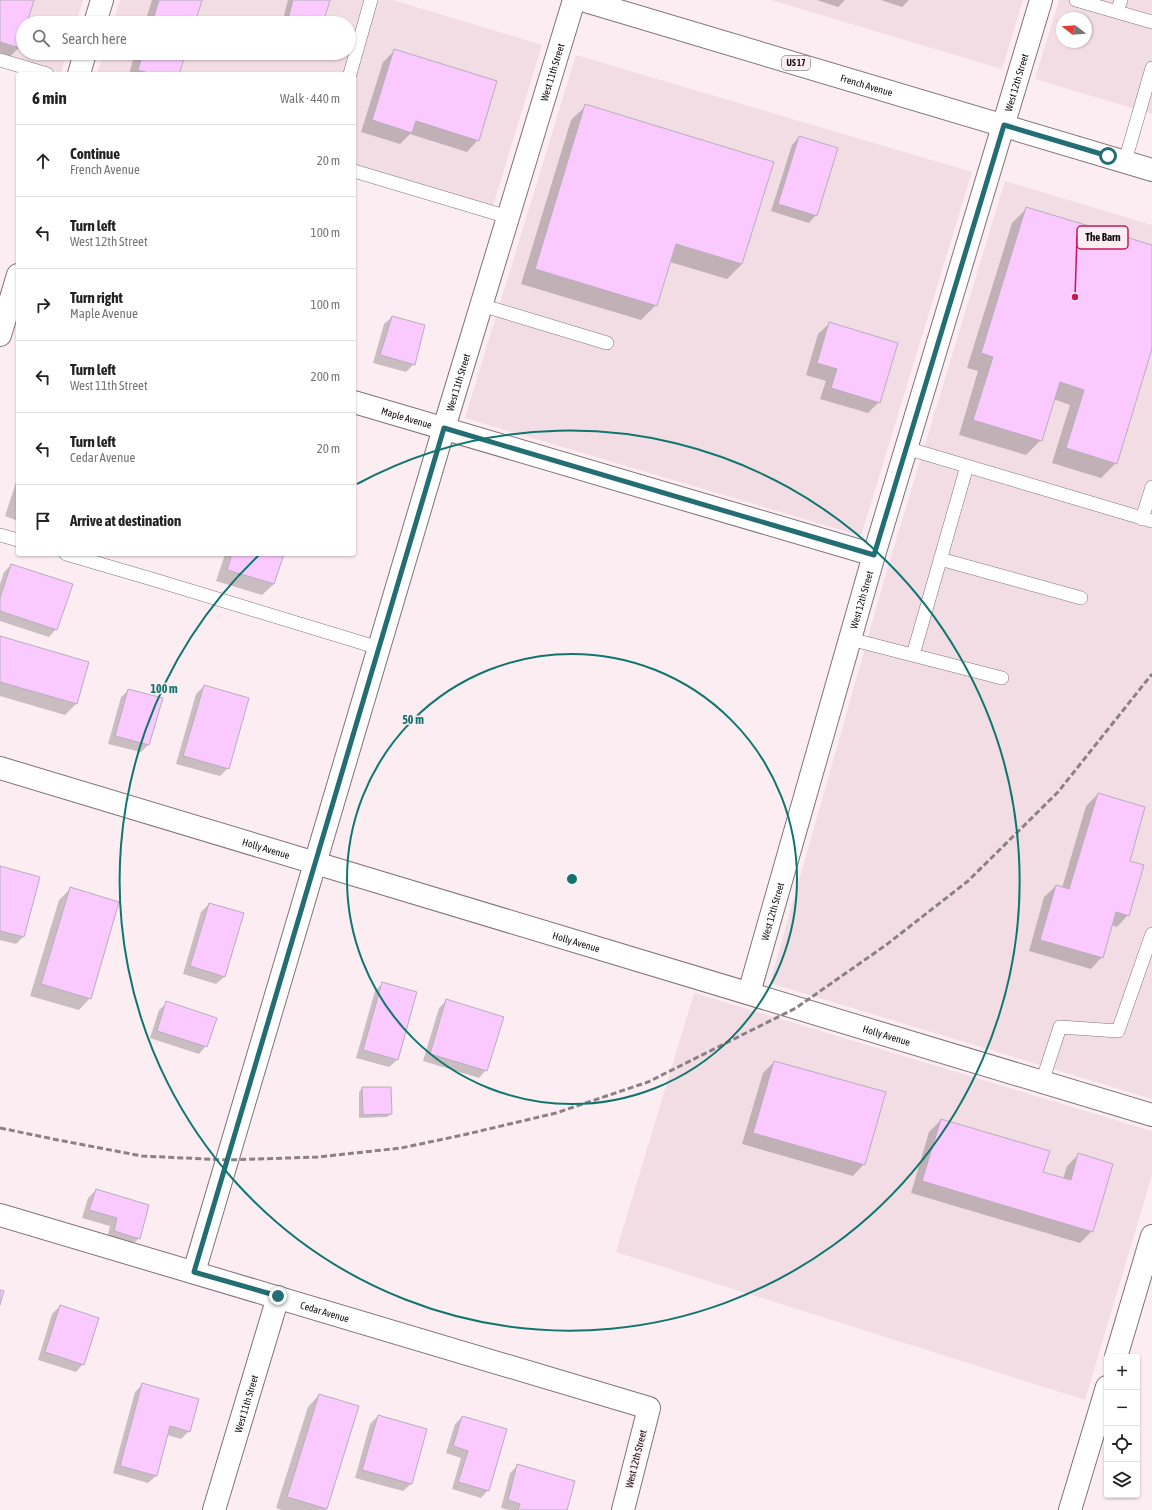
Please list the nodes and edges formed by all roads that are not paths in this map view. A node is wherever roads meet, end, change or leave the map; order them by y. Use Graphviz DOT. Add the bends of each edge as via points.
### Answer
graph roads {
  1 [pos="102,0"];
  2 [pos="371,0"];
  3 [pos="574,0"];
  4 [pos="582,0"];
  5 [pos="1041,0"];
  6 [pos="1076,0"];
  7 [pos="1119,6"];
  8 [pos="97,16"];
  9 [pos="1152,22"];
  10 [pos="356,53"];
  11 [pos="0,60"];
  12 [pos="84,60"];
  13 [pos="354,60"];
  14 [pos="1152,68"];
  15 [pos="40,72"];
  16 [pos="80,72"];
  17 [pos="351,72"];
  18 [pos="1004,125"];
  19 [pos="1125,161"];
  20 [pos="1152,170"];
  21 [pos="356,172"];
  22 [pos="508,217"];
  23 [pos="16,281"];
  24 [pos="10,299"];
  25 [pos="481,305"];
  26 [pos="0,335"];
  27 [pos="607,344"];
  28 [pos="356,403"];
  29 [pos="444,428"];
  30 [pos="906,448"];
  31 [pos="966,466"];
  32 [pos="1152,487"];
  33 [pos="1147,520"];
  34 [pos="0,535"];
  35 [pos="16,539"];
  36 [pos="874,555"];
  37 [pos="73,556"];
  38 [pos="940,559"];
  39 [pos="1081,598"];
  40 [pos="850,638"];
  41 [pos="379,648"];
  42 [pos="913,655"];
  43 [pos="1002,678"];
  44 [pos="0,768"];
  45 [pos="315,864"];
  46 [pos="1152,934"];
  47 [pos="749,993"];
  48 [pos="1042,1082"];
  49 [pos="1152,1115"];
  50 [pos="0,1215"];
  51 [pos="1152,1236"];
  52 [pos="194,1272"];
  53 [pos="278,1296"];
  54 [pos="1117,1354"];
  55 [pos="1106,1390"];
  56 [pos="650,1408"];
  57 [pos="214,1510"];
  58 [pos="623,1510"];
  59 [pos="1070,1510"];
  1 -- 8 [label="street"];
  2 -- 10 [label="lane"];
  3 -- 22 [label="street, West 11th Street"];
  4 -- 18 [label="street, French Avenue / US 17"];
  5 -- 18 [label="street, West 12th Street"];
  6 -- 7 [label="lane"];
  7 -- 9 [label="lane"];
  11 -- 15 [label="lane"];
  12 -- 16 [label="street"];
  13 -- 17 [label="lane"];
  14 -- 19 [label="lane"];
  18 -- 19 [label="street, French Avenue / US 17"];
  18 -- 30 [label="street, West 12th Street"];
  19 -- 20 [label="street, French Avenue / US 17"];
  21 -- 22 [label="lane"];
  22 -- 25 [label="street, West 11th Street"];
  23 -- 24 [label="street"];
  24 -- 26 [label="street"];
  25 -- 27 [label="lane"];
  25 -- 29 [label="street, West 11th Street"];
  28 -- 29 [label="street, Maple Avenue"];
  29 -- 36 [label="street, Maple Avenue"];
  29 -- 41 [label="street, West 11th Street"];
  30 -- 31 [label="lane"];
  30 -- 36 [label="street, West 12th Street"];
  31 -- 33 [label="lane"];
  31 -- 38 [label="lane"];
  32 -- 33 [label="lane"];
  34 -- 35 [label="lane"];
  36 -- 40 [label="street, West 12th Street"];
  37 -- 41 [label="lane"];
  38 -- 39 [label="lane"];
  38 -- 42 [label="lane"];
  40 -- 42 [label="lane"];
  40 -- 47 [label="street, West 12th Street"];
  41 -- 45 [label="street, West 11th Street"];
  42 -- 43 [label="lane"];
  44 -- 45 [label="street, Holly Avenue"];
  45 -- 47 [label="street, Holly Avenue"];
  45 -- 52 [label="street, West 11th Street"];
  46 -- 48 [label="lane" via="1118,1031 1060,1027"];
  47 -- 48 [label="street, Holly Avenue"];
  48 -- 49 [label="street, Holly Avenue"];
  50 -- 52 [label="street, Cedar Avenue"];
  51 -- 54 [label="street"];
  52 -- 53 [label="street, Cedar Avenue"];
  53 -- 56 [label="street, Cedar Avenue"];
  53 -- 57 [label="street, West 11th Street"];
  55 -- 59 [label="street"];
  56 -- 58 [label="street, West 12th Street"];
}
